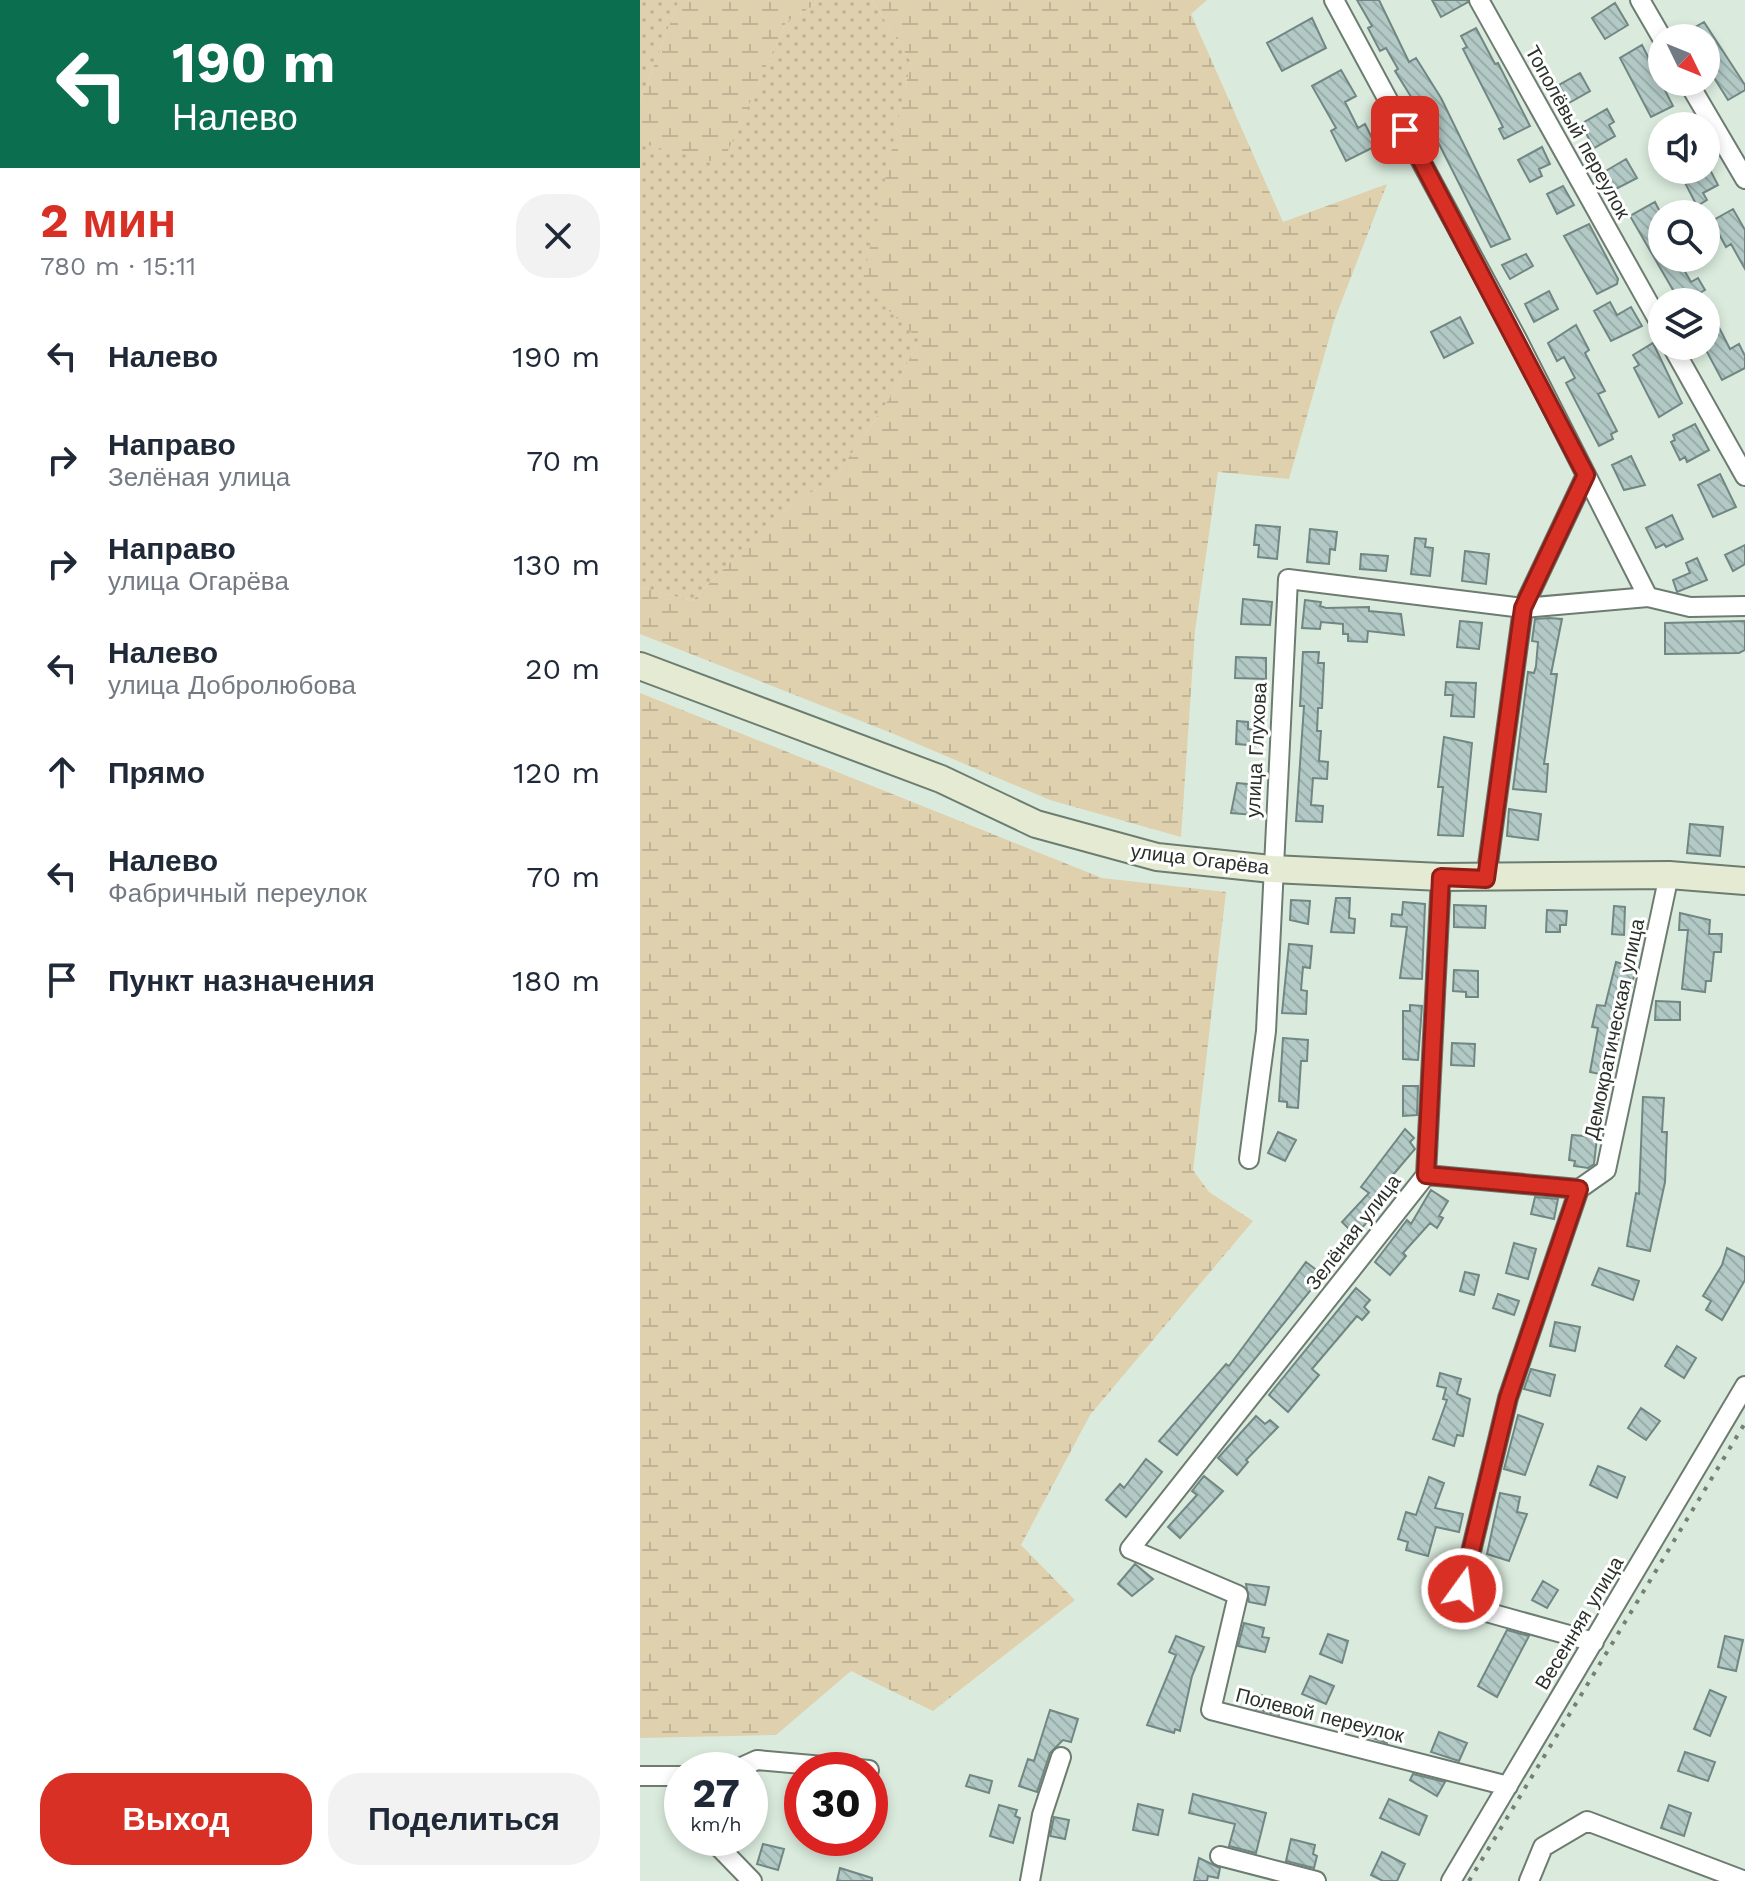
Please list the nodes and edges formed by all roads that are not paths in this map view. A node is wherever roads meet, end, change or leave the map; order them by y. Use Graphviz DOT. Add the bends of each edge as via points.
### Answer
graph roads {
  1 [pos="1334,0"];
  2 [pos="1479,0"];
  3 [pos="1640,0"];
  4 [pos="1654,24"];
  5 [pos="1696,96"];
  6 [pos="1745,179"];
  7 [pos="1648,302"];
  8 [pos="1680,360"];
  9 [pos="1586,475"];
  10 [pos="1745,476"];
  11 [pos="1648,597"];
  12 [pos="1745,606"];
  13 [pos="1523,608"];
  14 [pos="640,666"];
  15 [pos="1272,869"];
  16 [pos="1669,875"];
  17 [pos="1441,877"];
  18 [pos="1486,879"];
  19 [pos="1745,881"];
  20 [pos="1249,1159"];
  21 [pos="1426,1175"];
  22 [pos="1579,1189"];
  23 [pos="1745,1386"];
  24 [pos="1130,1549"];
  25 [pos="1594,1642"];
  26 [pos="1061,1757"];
  27 [pos="640,1776"];
  28 [pos="664,1776"];
  29 [pos="1508,1786"];
  30 [pos="728,1856"];
  31 [pos="1220,1856"];
  32 [pos="752,1881"];
  33 [pos="1030,1881"];
  34 [pos="1316,1881"];
  35 [pos="1451,1881"];
  36 [pos="1529,1881"];
  37 [pos="1745,1881"];
  1 -- 9 [label="street"];
  2 -- 7 [label="street, Тополёвый переулок"];
  3 -- 4 [label="street"];
  5 -- 6 [label="street"];
  8 -- 10 [label="street"];
  9 -- 11 [label="street"];
  9 -- 13 [label="street"];
  11 -- 12 [label="street" via="1690,607"];
  11 -- 13 [label="street"];
  13 -- 15 [label="street, улица Глухова" via="1288,579"];
  13 -- 18 [label="street"];
  14 -- 15 [label="main road, улица Огарёва" via="941,779 1036,824 1157,857"];
  15 -- 17 [label="main road, улица Огарёва"];
  15 -- 20 [label="street, улица Глухова" via="1266,1031"];
  16 -- 18 [label="main road, улица Огарёва"];
  16 -- 19 [label="main road, улица Огарёва"];
  16 -- 22 [label="street, Демократическая улица" via="1606,1170"];
  17 -- 18 [label="main road, улица Огарёва"];
  17 -- 21 [label="street, Зелёная улица"];
  21 -- 22 [label="street"];
  21 -- 24 [label="street, Зелёная улица"];
  22 -- 25 [label="street, Демократическая улица" via="1508,1398 1462,1589 1472,1608"];
  23 -- 25 [label="street, Весенняя улица"];
  24 -- 29 [label="street, Полевой переулок" via="1238,1595 1211,1710"];
  25 -- 29 [label="street, Весенняя улица"];
  26 -- 33 [label="street" via="1042,1815"];
  27 -- 28 [label="street"];
  29 -- 35 [label="street, Весенняя улица"];
  30 -- 32 [label="street"];
  31 -- 34 [label="street"];
  36 -- 37 [label="street" via="1543,1847 1587,1821"];
}
